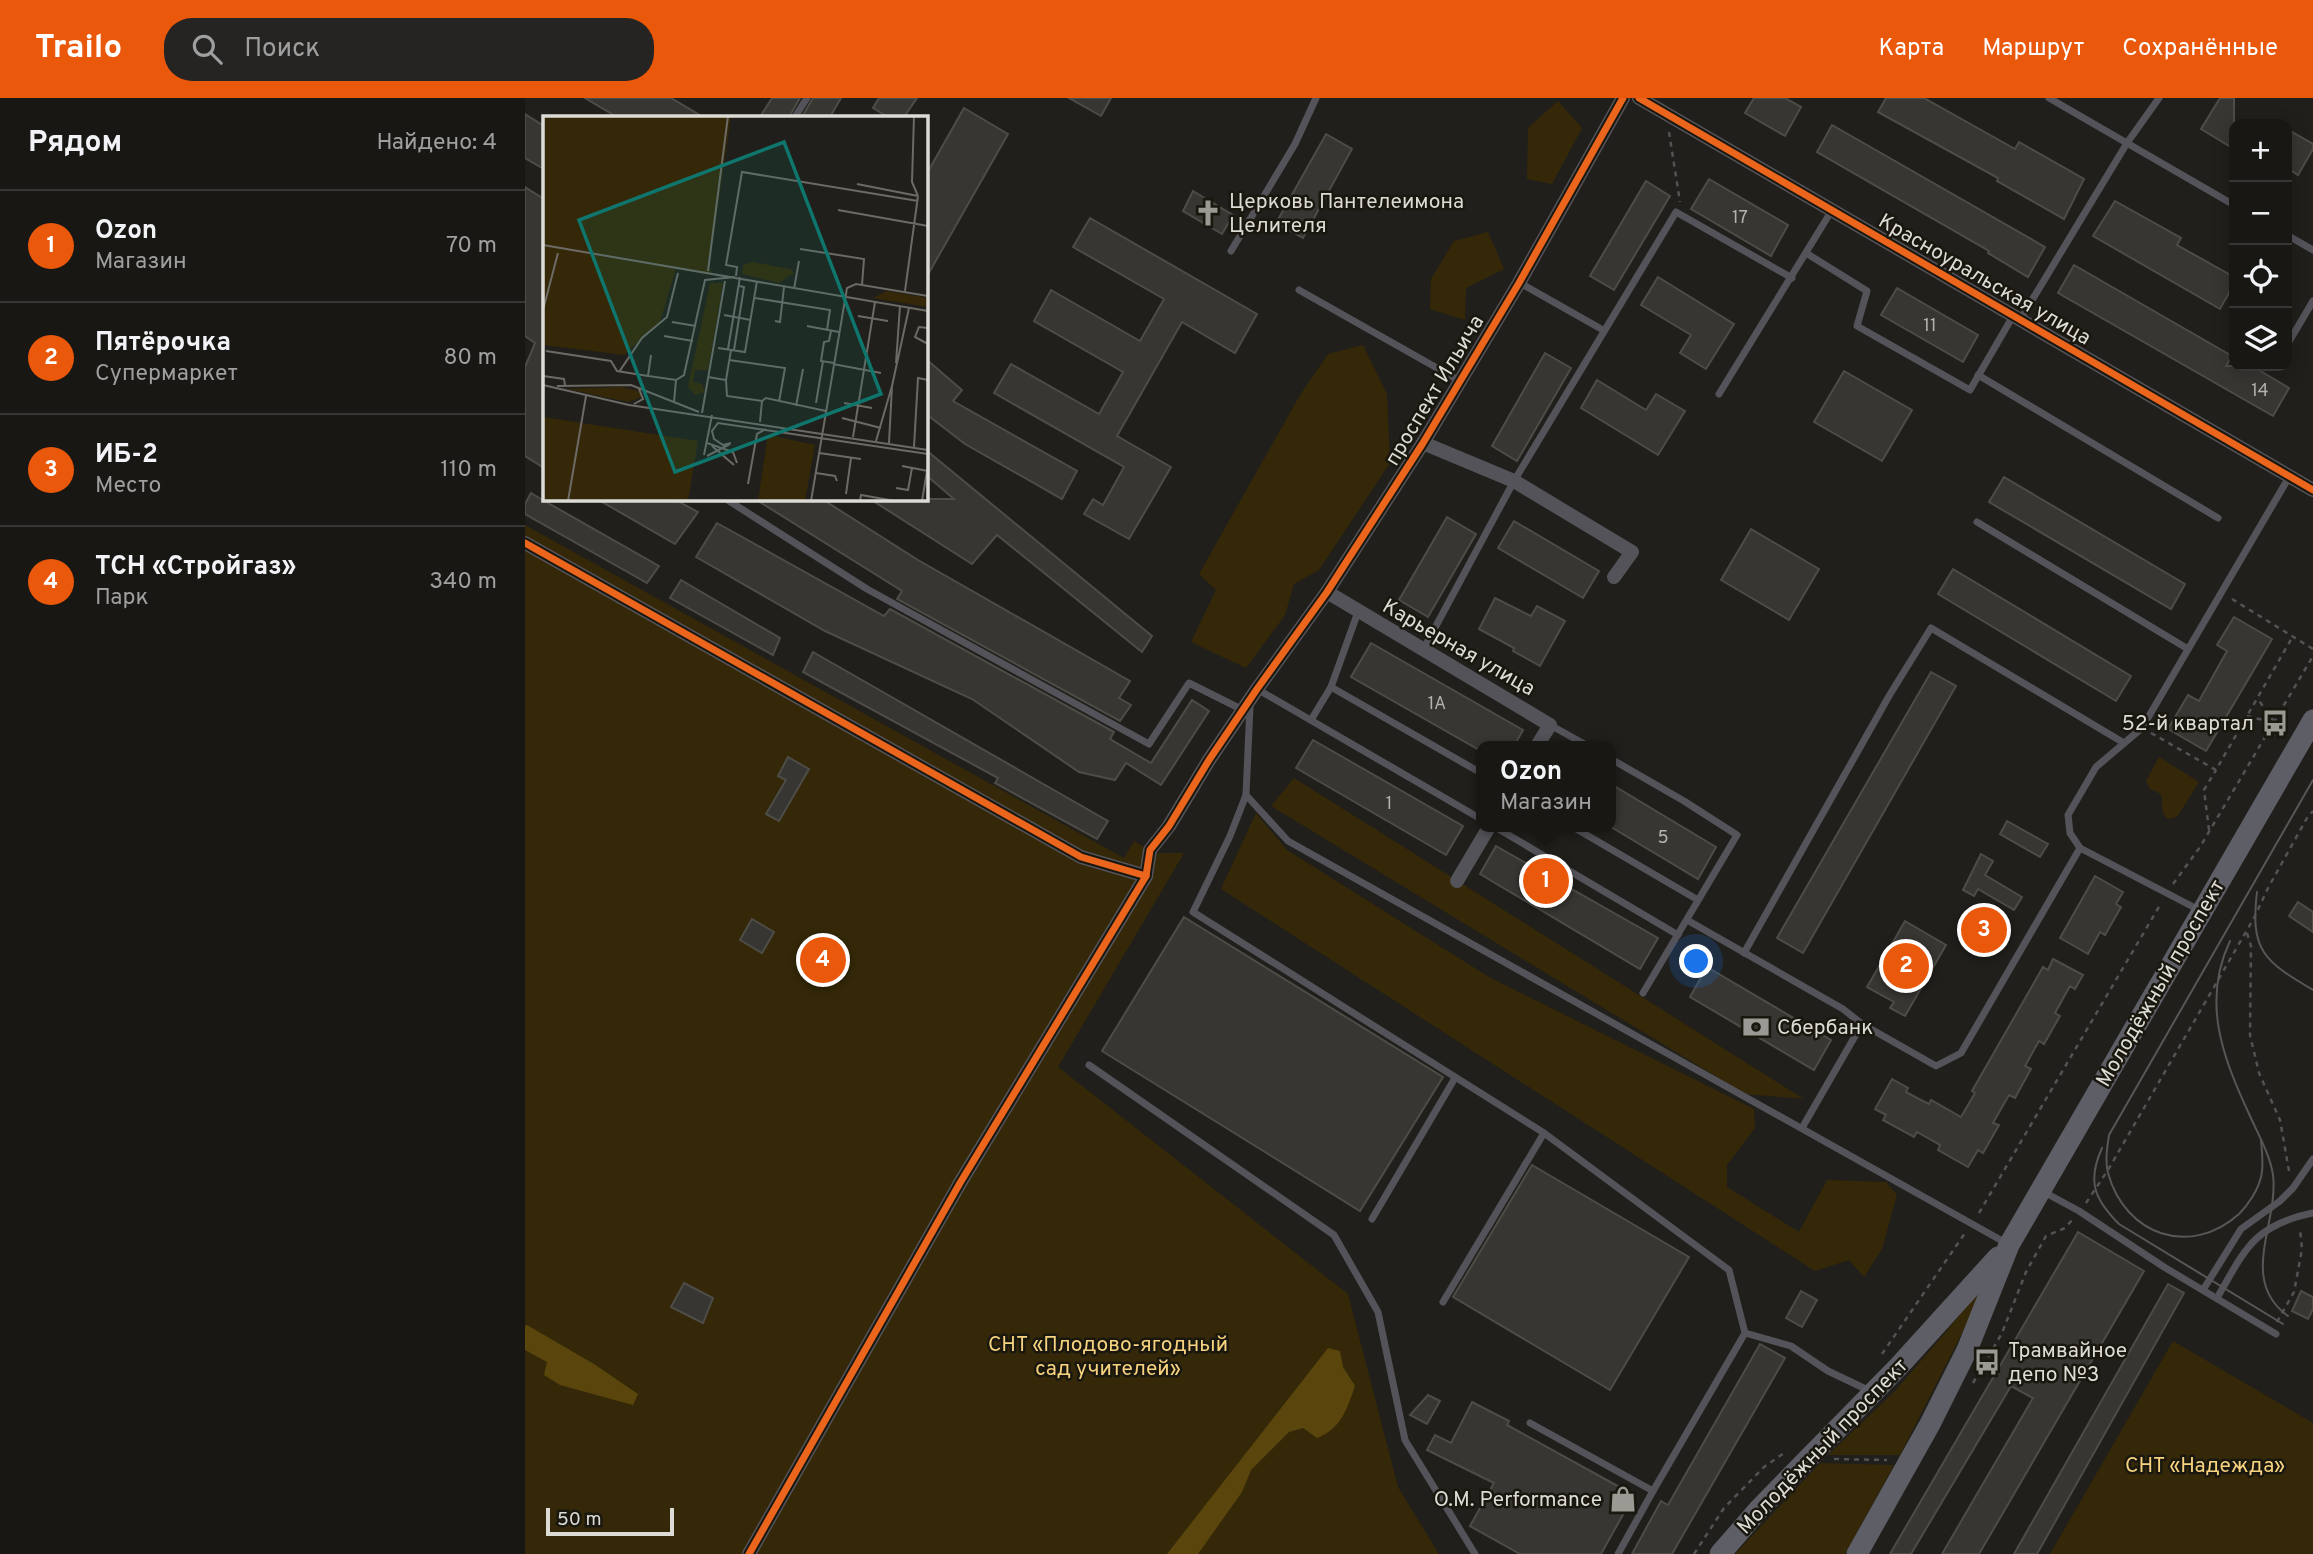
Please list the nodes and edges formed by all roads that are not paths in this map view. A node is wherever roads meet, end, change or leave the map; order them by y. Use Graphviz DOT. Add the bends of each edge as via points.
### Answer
graph roads {
  1 [pos="807,98"];
  2 [pos="1316,98"];
  3 [pos="1623,98"];
  4 [pos="1639,98"];
  5 [pos="2049,98"];
  6 [pos="2159,98"];
  7 [pos="796,116"];
  8 [pos="2127,143"];
  9 [pos="2229,202"];
  10 [pos="1832,210"];
  11 [pos="2292,238"];
  12 [pos="2313,250"];
  13 [pos="1231,251"];
  14 [pos="1806,253"];
  15 [pos="1792,278"];
  16 [pos="1519,283"];
  17 [pos="1299,290"];
  18 [pos="2313,301"];
  19 [pos="2017,317"];
  20 [pos="1603,330"];
  21 [pos="2292,337"];
  22 [pos="1978,375"];
  23 [pos="1460,382"];
  24 [pos="1719,394"];
  25 [pos="1423,443"];
  26 [pos="2289,476"];
  27 [pos="1514,481"];
  28 [pos="2313,490"];
  29 [pos="728,500"];
  30 [pos="2218,518"];
  31 [pos="1977,522"];
  32 [pos="525,544"];
  33 [pos="1614,578"];
  34 [pos="1327,592"];
  35 [pos="1358,612"];
  36 [pos="2188,649"];
  37 [pos="1423,650"];
  38 [pos="1331,687"];
  39 [pos="1250,699"];
  40 [pos="1311,720"];
  41 [pos="2313,720"];
  42 [pos="1550,725"];
  43 [pos="1540,741"];
  44 [pos="1579,741"];
  45 [pos="2124,743"];
  46 [pos="1616,762"];
  47 [pos="1476,770"];
  48 [pos="1246,795"];
  49 [pos="1476,816"];
  50 [pos="1486,832"];
  51 [pos="1503,832"];
  52 [pos="1582,832"];
  53 [pos="2080,848"];
  54 [pos="1146,876"];
  55 [pos="1457,881"];
  56 [pos="1698,900"];
  57 [pos="2201,911"];
  58 [pos="1687,920"];
  59 [pos="1678,935"];
  60 [pos="1744,953"];
  61 [pos="1643,993"];
  62 [pos="1862,1024"];
  63 [pos="1089,1065"];
  64 [pos="1455,1078"];
  65 [pos="1802,1128"];
  66 [pos="1544,1133"];
  67 [pos="2313,1158"];
  68 [pos="2042,1191"];
  69 [pos="2313,1213"];
  70 [pos="1372,1219"];
  71 [pos="2009,1245"];
  72 [pos="2203,1290"];
  73 [pos="2217,1298"];
  74 [pos="1443,1302"];
  75 [pos="2274,1332"];
  76 [pos="1745,1333"];
  77 [pos="1874,1392"];
  78 [pos="1530,1423"];
  79 [pos="1653,1492"];
  80 [pos="749,1554"];
  81 [pos="1475,1554"];
  82 [pos="1618,1554"];
  83 [pos="1720,1554"];
  84 [pos="1857,1554"];
  1 -- 7 [label="lane"];
  2 -- 13 [label="lane"];
  3 -- 16 [label="street, проспект Ильича"];
  4 -- 10 [label="street, Красноуральская улица"];
  5 -- 8 [label="lane"];
  6 -- 8 [label="lane"];
  8 -- 9 [label="lane"];
  8 -- 19 [label="lane"];
  10 -- 14 [label="lane"];
  10 -- 19 [label="street, Красноуральская улица"];
  11 -- 12 [label="lane"];
  14 -- 15 [label="lane"];
  14 -- 22 [label="lane" via="1867,291 1857,326 1970,390"];
  15 -- 20 [label="lane" via="1676,212"];
  15 -- 24 [label="lane"];
  16 -- 20 [label="lane"];
  16 -- 23 [label="street, проспект Ильича"];
  17 -- 23 [label="lane"];
  18 -- 21 [label="lane"];
  19 -- 22 [label="lane"];
  19 -- 26 [label="street, Красноуральская улица"];
  20 -- 27 [label="lane"];
  22 -- 30 [label="lane"];
  23 -- 25 [label="street, проспект Ильича"];
  25 -- 27 [label="street"];
  25 -- 34 [label="street, проспект Ильича"];
  26 -- 28 [label="street, Красноуральская улица"];
  26 -- 36 [label="lane"];
  27 -- 33 [label="street" via="1632,552"];
  27 -- 37 [label="lane"];
  29 -- 39 [label="lane" via="867,589 1149,744 1189,683"];
  31 -- 36 [label="lane"];
  32 -- 54 [label="street" via="1081,857"];
  34 -- 35 [label="street, Карьерная улица"];
  34 -- 39 [label="street, проспект Ильича"];
  35 -- 37 [label="street, Карьерная улица"];
  35 -- 38 [label="lane"];
  36 -- 45 [label="lane" via="2142,728"];
  37 -- 42 [label="street, Карьерная улица"];
  38 -- 40 [label="lane"];
  38 -- 47 [label="lane"];
  39 -- 40 [label="lane"];
  39 -- 48 [label="lane"];
  39 -- 54 [label="street, проспект Ильича" via="1150,850"];
  40 -- 49 [label="lane"];
  41 -- 57 [label="main road, Молодёжный проспект"];
  42 -- 43 [label="street"];
  42 -- 44 [label="lane"];
  45 -- 53 [label="lane" via="2096,767 2067,816 2070,834"];
  45 -- 60 [label="lane" via="1931,628"];
  46 -- 56 [label="lane" via="1737,835"];
  48 -- 64 [label="lane" via="1193,912"];
  48 -- 65 [label="lane" via="1288,841"];
  50 -- 55 [label="street"];
  51 -- 59 [label="lane"];
  52 -- 56 [label="lane"];
  53 -- 57 [label="lane"];
  53 -- 62 [label="lane" via="1961,1052 1936,1066"];
  54 -- 80 [label="street, проспект Ильича" via="960,1183"];
  56 -- 58 [label="lane"];
  57 -- 68 [label="main road, Молодёжный проспект"];
  58 -- 59 [label="lane"];
  58 -- 60 [label="lane"];
  59 -- 61 [label="lane"];
  60 -- 62 [label="lane"];
  62 -- 65 [label="lane"];
  63 -- 81 [label="lane" via="1334,1235 1378,1312 1405,1440"];
  64 -- 66 [label="lane"];
  64 -- 70 [label="lane"];
  65 -- 71 [label="lane"];
  66 -- 74 [label="lane"];
  66 -- 76 [label="lane" via="1729,1270"];
  67 -- 72 [label="lane" via="2280,1201 2241,1229"];
  68 -- 71 [label="main road, Молодёжный проспект"];
  68 -- 72 [label="lane"];
  69 -- 73 [label="lane" via="2267,1228 2252,1242"];
  71 -- 77 [label="main road, Молодёжный проспект"];
  71 -- 84 [label="main road, Молодёжный проспект" via="1967,1349"];
  72 -- 73 [label="lane"];
  73 -- 75 [label="lane"];
  76 -- 77 [label="lane" via="1791,1346 1828,1371"];
  76 -- 79 [label="lane"];
  77 -- 83 [label="main road, Молодёжный проспект"];
  78 -- 79 [label="lane"];
  79 -- 82 [label="lane"];
}
